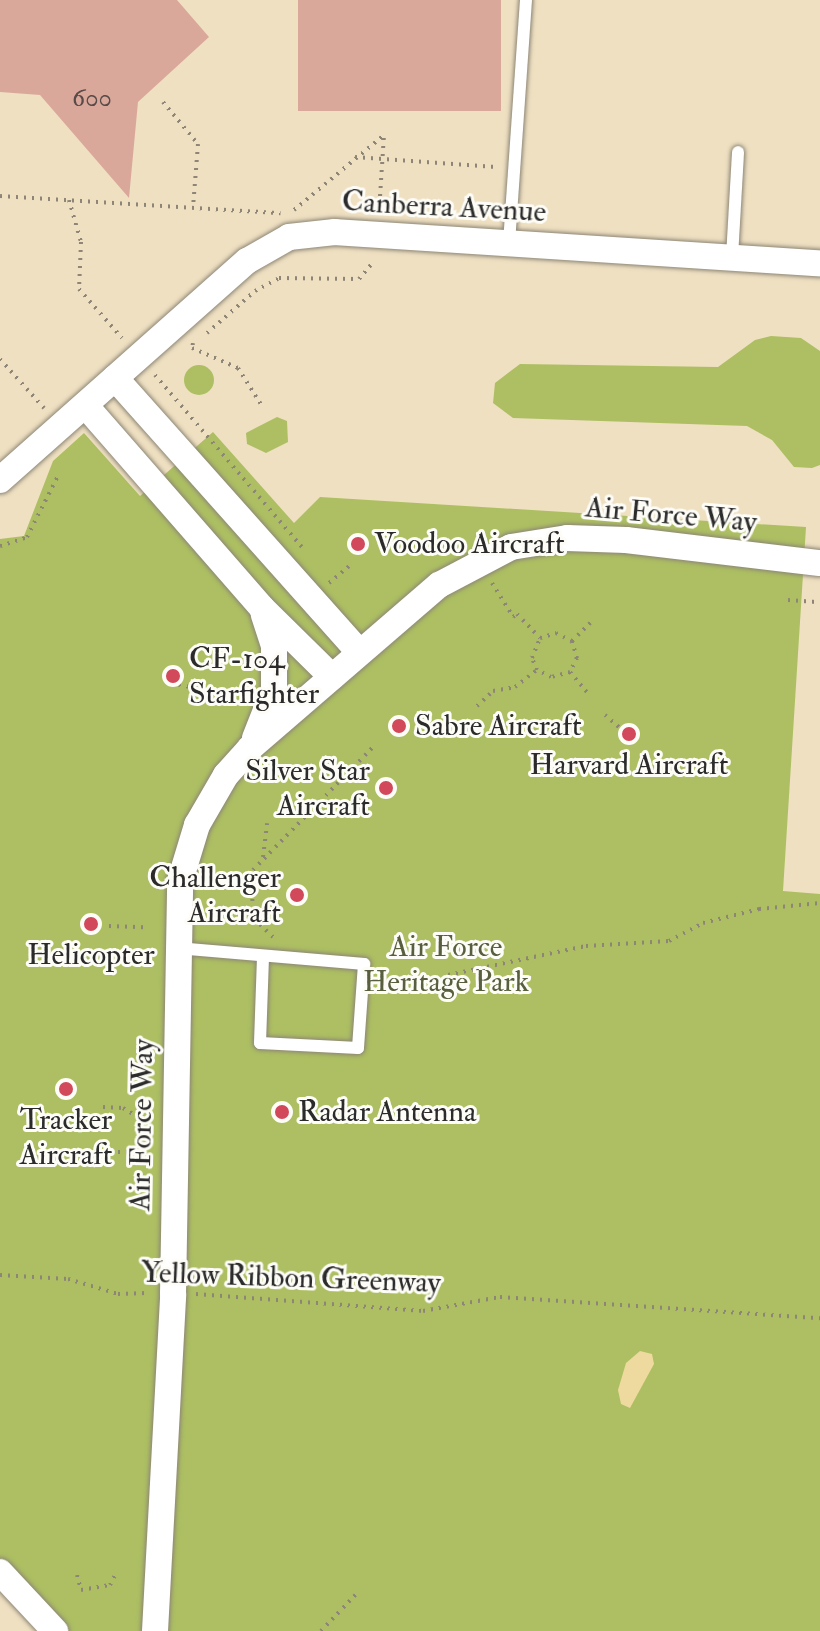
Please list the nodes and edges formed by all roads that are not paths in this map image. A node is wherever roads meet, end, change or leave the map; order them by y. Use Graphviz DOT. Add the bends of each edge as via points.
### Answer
graph roads {
  1 [pos="526,0"];
  2 [pos="738,152"];
  3 [pos="509,243"];
  4 [pos="732,257"];
  5 [pos="820,263"];
  6 [pos="115,378"];
  7 [pos="85,405"];
  8 [pos="0,480"];
  9 [pos="820,563"];
  10 [pos="262,608"];
  11 [pos="359,652"];
  12 [pos="332,677"];
  13 [pos="250,748"];
  14 [pos="176,948"];
  15 [pos="263,956"];
  16 [pos="0,1572"];
  17 [pos="55,1631"];
  18 [pos="155,1631"];
  1 -- 3 [label="lane"];
  2 -- 4 [label="lane"];
  3 -- 4 [label="street, Canberra Avenue"];
  3 -- 6 [label="street, Canberra Avenue" via="312,232 266,247"];
  4 -- 5 [label="street, Canberra Avenue"];
  6 -- 7 [label="street, Canberra Avenue"];
  6 -- 11 [label="street"];
  7 -- 8 [label="street, Canberra Avenue"];
  7 -- 10 [label="street"];
  9 -- 11 [label="street, Air Force Way" via="715,548 590,538 536,540 478,561 439,585"];
  10 -- 12 [label="street"];
  10 -- 13 [label="street" via="274,646 274,690"];
  11 -- 12 [label="street, Air Force Way"];
  12 -- 13 [label="street, Air Force Way"];
  13 -- 14 [label="street, Air Force Way" via="226,775 197,825 180,881"];
  14 -- 15 [label="lane"];
  14 -- 18 [label="street, Air Force Way" via="173,1294"];
  15 -- 15 [label="lane" via="260,1043 358,1048 364,964"];
  16 -- 17 [label="street"];
}
